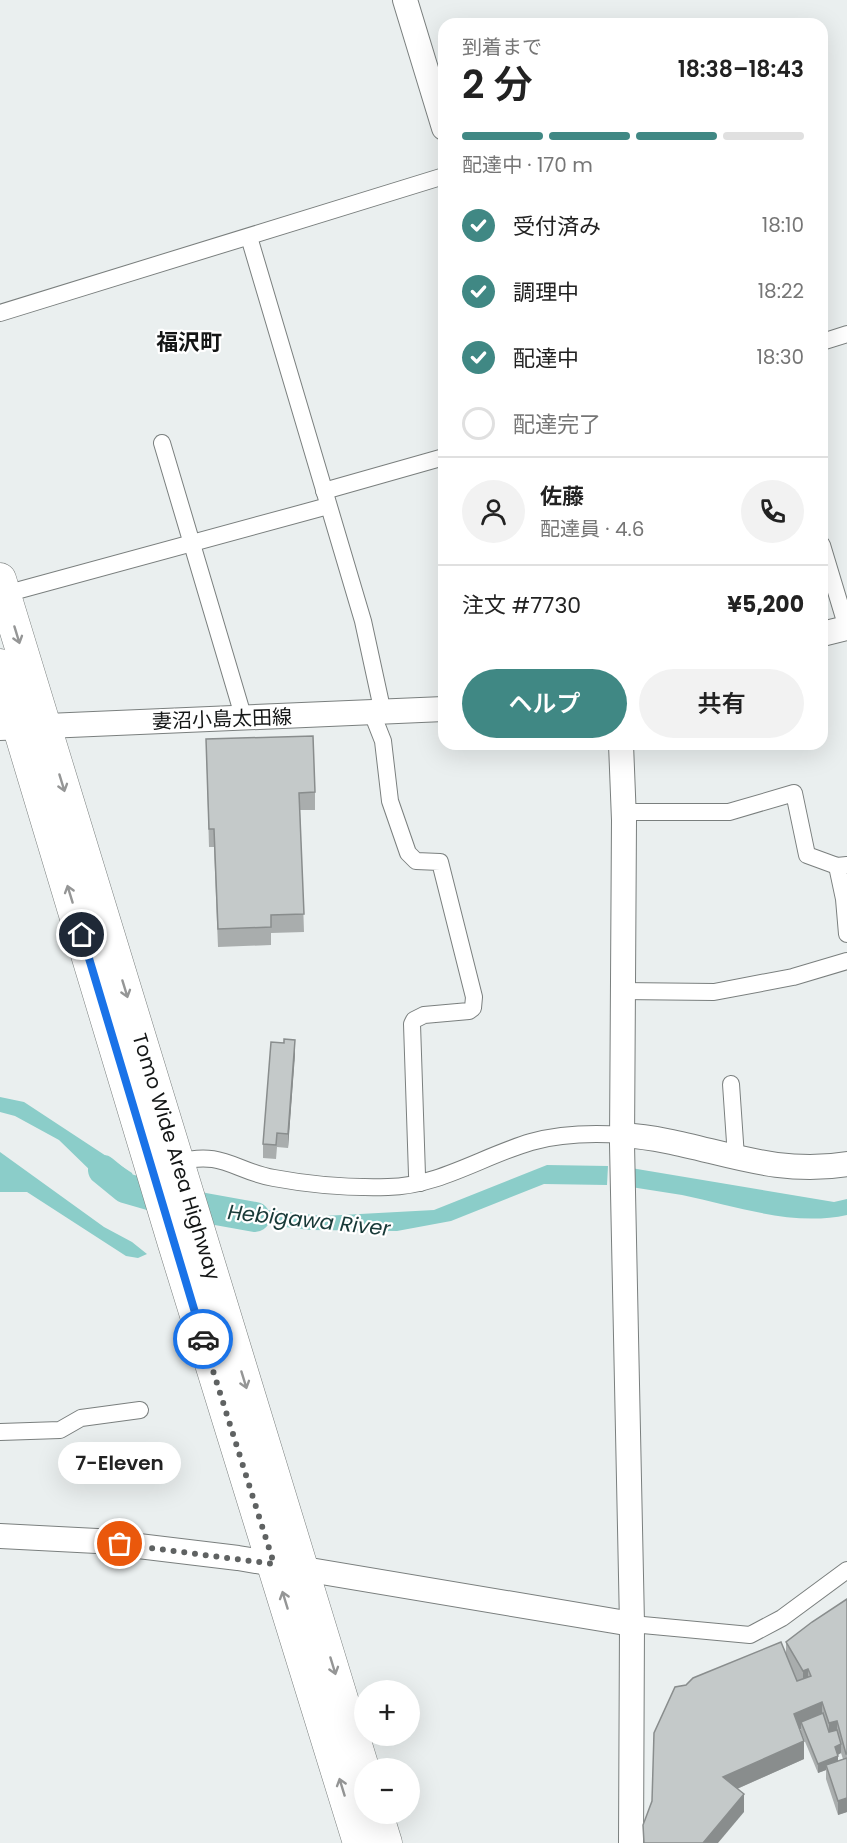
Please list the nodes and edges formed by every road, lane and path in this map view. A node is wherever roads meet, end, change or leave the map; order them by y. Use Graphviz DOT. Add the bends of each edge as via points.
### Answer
graph roads {
  1 [pos="405,0"];
  2 [pos="438,108"];
  3 [pos="438,178"];
  4 [pos="249,237"];
  5 [pos="0,313"];
  6 [pos="847,334"];
  7 [pos="828,340"];
  8 [pos="162,443"];
  9 [pos="438,458"];
  10 [pos="326,499"];
  11 [pos="192,544"];
  12 [pos="828,565"];
  13 [pos="2,586"];
  14 [pos="847,628"];
  15 [pos="828,633"];
  16 [pos="0,665"];
  17 [pos="438,709"];
  18 [pos="378,713"];
  19 [pos="244,718"];
  20 [pos="21,727"];
  21 [pos="621,750"];
  22 [pos="624,820"];
  23 [pos="842,866"];
  24 [pos="847,934"];
  25 [pos="847,960"];
  26 [pos="621,991"];
  27 [pos="731,1084"];
  28 [pos="622,1139"];
  29 [pos="736,1157"];
  30 [pos="847,1164"];
  31 [pos="179,1166"];
  32 [pos="420,1183"];
  33 [pos="140,1410"];
  34 [pos="0,1432"];
  35 [pos="0,1536"];
  36 [pos="289,1567"];
  37 [pos="847,1570"];
  38 [pos="632,1624"];
  39 [pos="359,1758"];
  40 [pos="380,1824"];
  41 [pos="359,1843"];
  42 [pos="386,1843"];
  43 [pos="632,1843"];
  1 -- 2 [label="street"];
  3 -- 4 [label="street"];
  4 -- 5 [label="street"];
  4 -- 10 [label="street"];
  6 -- 7 [label="street"];
  8 -- 11 [label="street"];
  9 -- 10 [label="street"];
  10 -- 11 [label="street"];
  10 -- 18 [label="street" via="363,621"];
  11 -- 13 [label="street"];
  11 -- 19 [label="street"];
  12 -- 14 [label="street"];
  13 -- 20 [label="highway, Tomo Wide Area Highway, one-way"];
  14 -- 15 [label="street"];
  16 -- 20 [label="highway, Tomo Wide Area Highway"];
  17 -- 18 [label="street, 妻沼小島太田線"];
  18 -- 19 [label="street, 妻沼小島太田線"];
  18 -- 32 [label="street" via="388,793 408,853 416,861 440,862 474,997 469,1011 424,1015 412,1024"];
  19 -- 20 [label="street, 妻沼小島太田線"];
  20 -- 31 [label="highway, Tomo Wide Area Highway, one-way"];
  36 -- 20 [label="highway, Tomo Wide Area Highway, one-way" via="172,1237"];
  21 -- 22 [label="street"];
  22 -- 23 [label="street" via="633,812 729,812 794,793 807,855"];
  22 -- 26 [label="street"];
  23 -- 24 [label="street"];
  25 -- 26 [label="street" via="793,977 714,992"];
  26 -- 28 [label="street"];
  27 -- 29 [label="street"];
  28 -- 29 [label="street"];
  28 -- 32 [label="street" via="561,1136 532,1142"];
  28 -- 38 [label="street"];
  29 -- 30 [label="street" via="793,1168"];
  31 -- 32 [label="street" via="210,1157 272,1178 389,1187"];
  31 -- 36 [label="highway, Tomo Wide Area Highway, one-way"];
  33 -- 34 [label="street" via="81,1418 60,1430"];
  35 -- 36 [label="street" via="97,1541"];
  36 -- 38 [label="street"];
  36 -- 39 [label="highway, Tomo Wide Area Highway, one-way"];
  41 -- 36 [label="highway, Tomo Wide Area Highway, one-way"];
  37 -- 38 [label="street" via="782,1618 750,1635"];
  38 -- 43 [label="street"];
  40 -- 42 [label="highway"];
}
